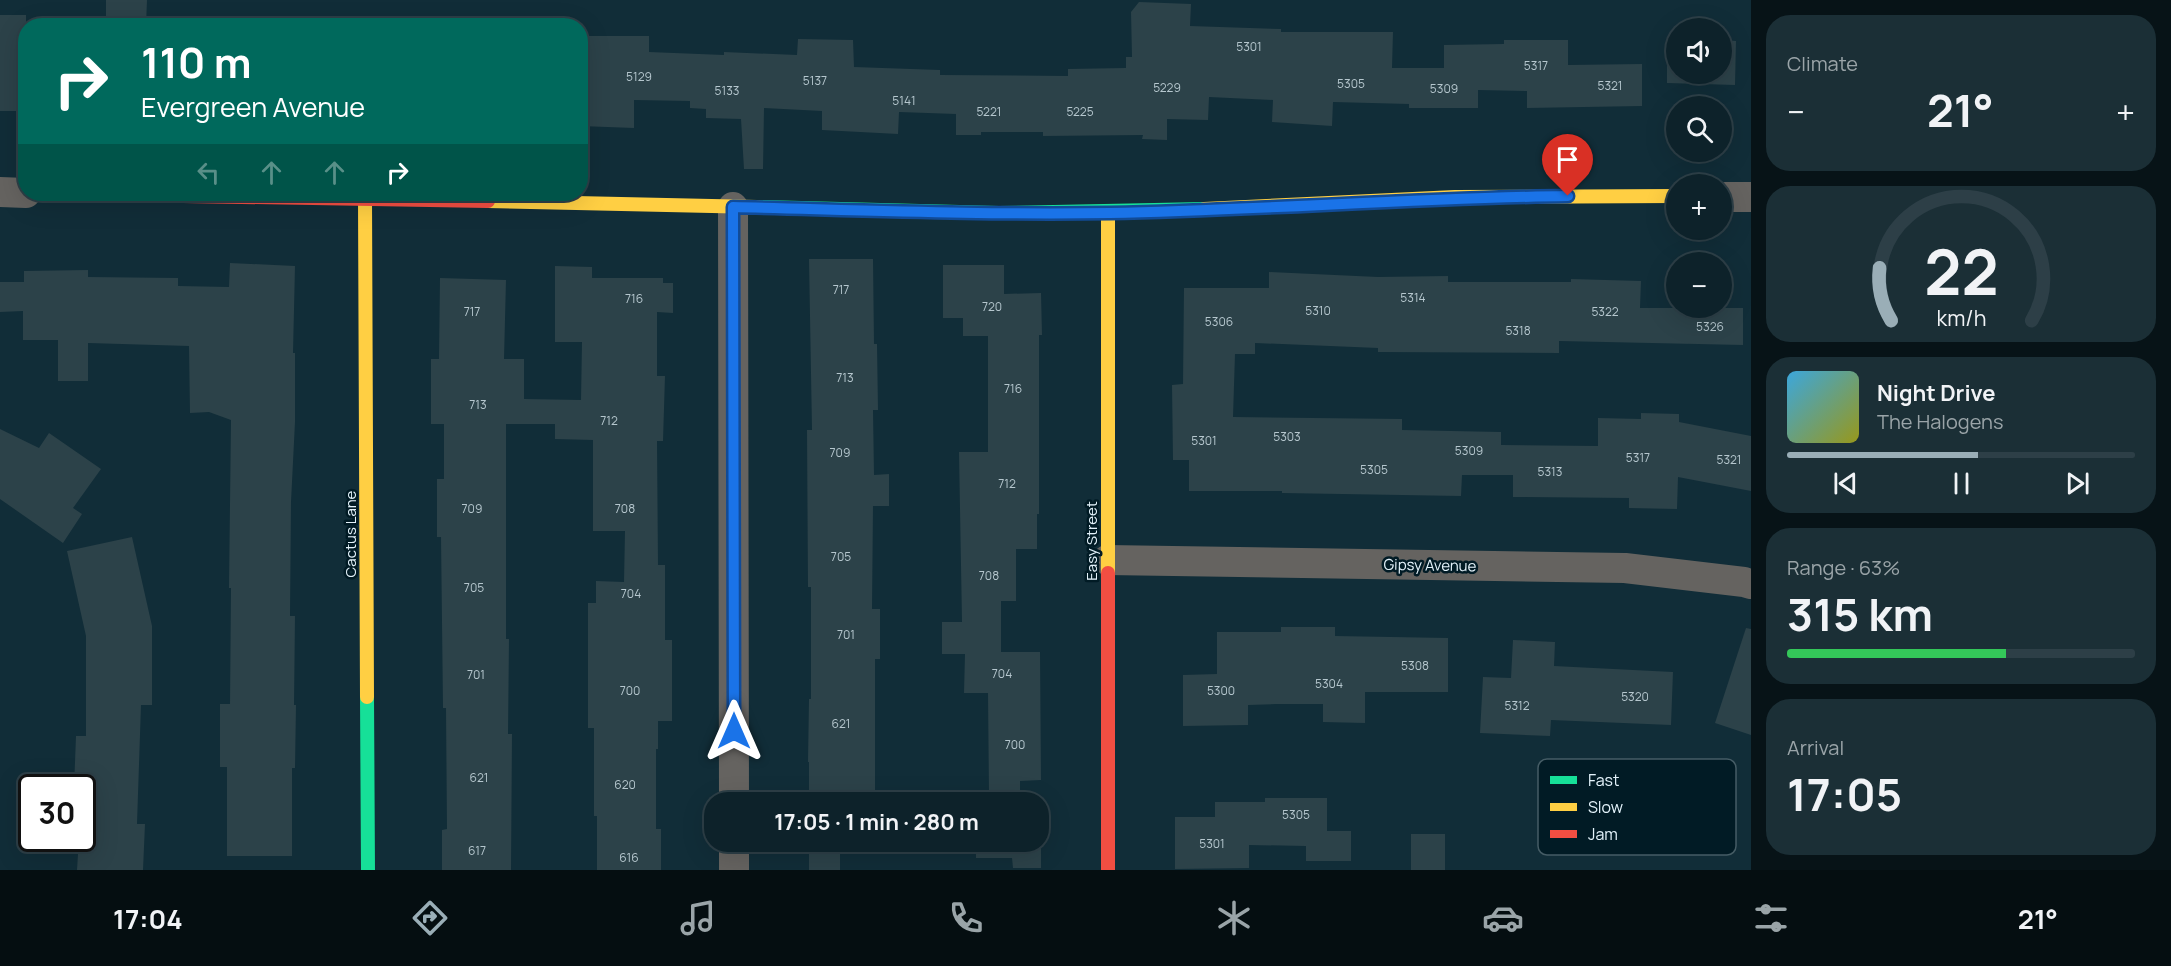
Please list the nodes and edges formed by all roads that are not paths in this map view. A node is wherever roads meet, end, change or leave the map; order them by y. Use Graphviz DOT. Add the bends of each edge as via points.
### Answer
graph roads {
  1 [pos="0,192"];
  2 [pos="18,193"];
  3 [pos="1666,196"];
  4 [pos="1732,197"];
  5 [pos="1751,197"];
  6 [pos="365,201"];
  7 [pos="488,201"];
  8 [pos="733,207"];
  9 [pos="1108,213"];
  10 [pos="1107,560"];
  11 [pos="1751,584"];
  12 [pos="734,792"];
  13 [pos="734,852"];
  14 [pos="368,870"];
  15 [pos="734,870"];
  16 [pos="1108,870"];
  1 -- 2 [label="street"];
  3 -- 9 [label="street" via="1455,197"];
  4 -- 5 [label="street"];
  6 -- 14 [label="street, Cactus Lane"];
  7 -- 8 [label="street"];
  8 -- 9 [label="street"];
  8 -- 12 [label="street"];
  9 -- 10 [label="street, Easy Street"];
  10 -- 11 [label="street, Gipsy Avenue" via="1625,568"];
  10 -- 16 [label="street, Easy Street"];
  13 -- 15 [label="street"];
}
